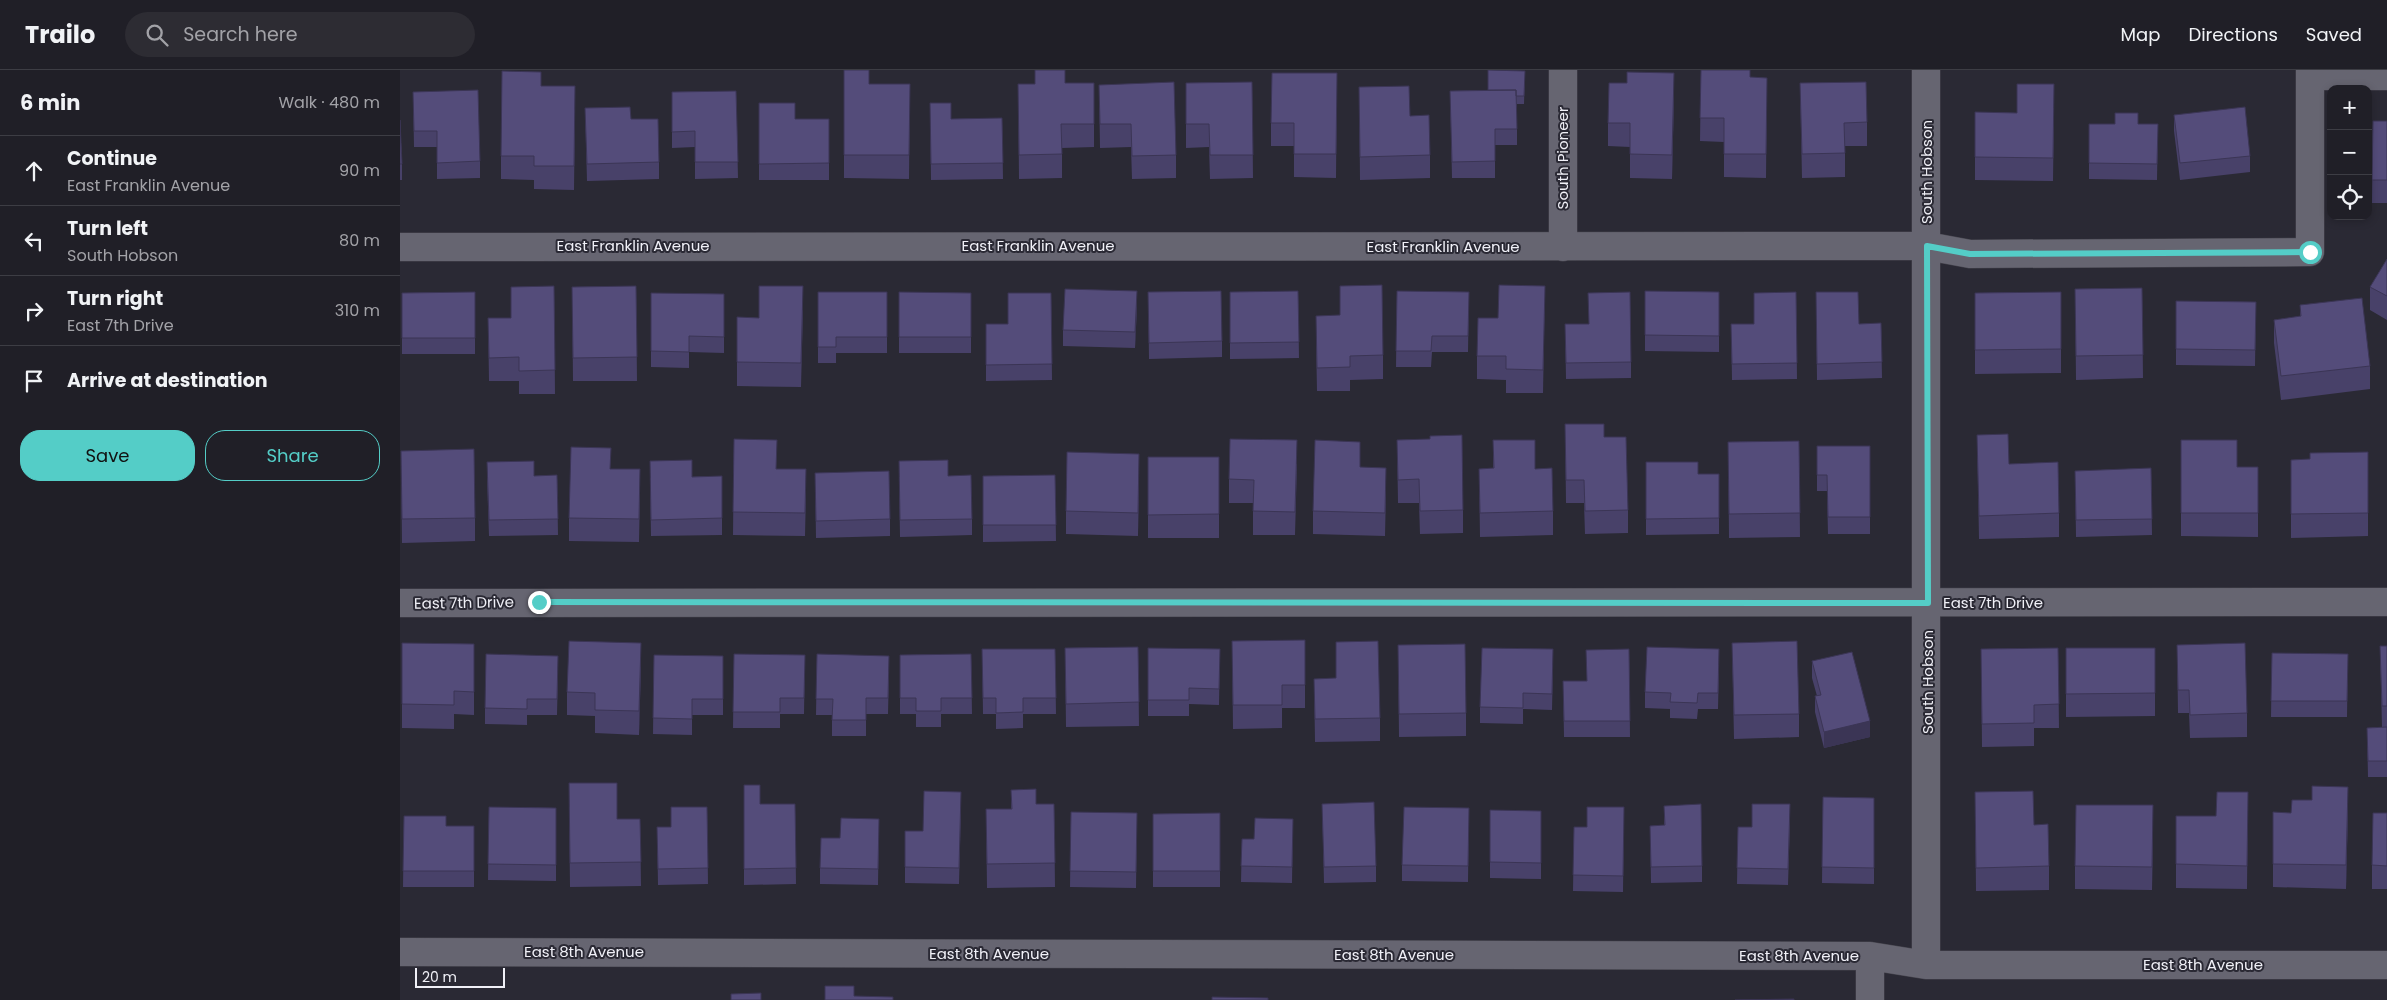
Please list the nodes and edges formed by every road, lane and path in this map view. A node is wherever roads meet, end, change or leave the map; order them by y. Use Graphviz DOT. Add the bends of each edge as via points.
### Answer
graph roads {
  1 [pos="1563,70"];
  2 [pos="1926,70"];
  3 [pos="2310,73"];
  4 [pos="2387,76"];
  5 [pos="1927,246"];
  6 [pos="400,247"];
  7 [pos="1563,247"];
  8 [pos="2387,602"];
  9 [pos="1928,603"];
  10 [pos="400,604"];
  11 [pos="400,952"];
  12 [pos="1870,956"];
  13 [pos="2387,964"];
  14 [pos="1926,965"];
  15 [pos="1870,1000"];
  1 -- 7 [label="street, South Pioneer"];
  2 -- 5 [label="street, South Hobson"];
  3 -- 4 [label="street, East Franklin Avenue"];
  3 -- 5 [label="street, East Franklin Avenue" via="2310,252 1970,254"];
  5 -- 7 [label="street, East Franklin Avenue"];
  5 -- 9 [label="street, South Hobson"];
  6 -- 7 [label="street, East Franklin Avenue"];
  8 -- 9 [label="street, East 7th Drive"];
  9 -- 10 [label="street, East 7th Drive"];
  9 -- 14 [label="street, South Hobson"];
  11 -- 12 [label="street, East 8th Avenue"];
  12 -- 14 [label="street, East 8th Avenue"];
  12 -- 15 [label="street"];
  13 -- 14 [label="street, East 8th Avenue"];
}
